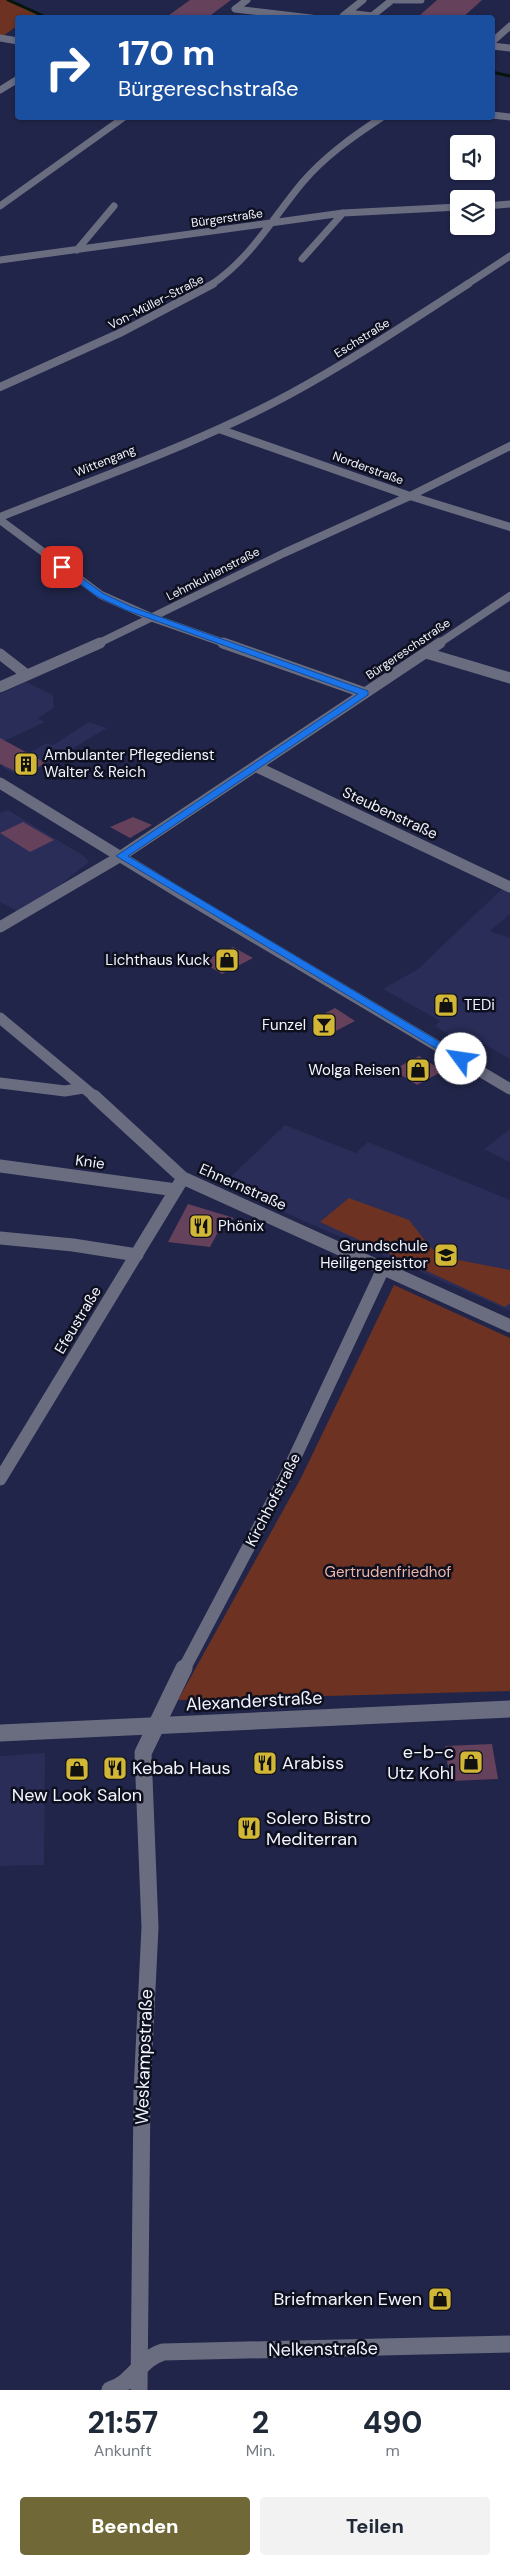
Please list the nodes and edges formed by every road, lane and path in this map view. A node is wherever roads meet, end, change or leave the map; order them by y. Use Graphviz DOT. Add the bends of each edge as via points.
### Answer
graph roads {
  1 [pos="247,0"];
  2 [pos="363,0"];
  3 [pos="392,0"];
  4 [pos="396,0"];
  5 [pos="421,0"];
  6 [pos="347,13"];
  7 [pos="286,15"];
  8 [pos="345,15"];
  9 [pos="364,15"];
  10 [pos="373,15"];
  11 [pos="510,26"];
  12 [pos="0,38"];
  13 [pos="15,40"];
  14 [pos="495,41"];
  15 [pos="495,45"];
  16 [pos="510,48"];
  17 [pos="15,81"];
  18 [pos="0,90"];
  19 [pos="495,115"];
  20 [pos="510,117"];
  21 [pos="120,120"];
  22 [pos="378,120"];
  23 [pos="510,204"];
  24 [pos="495,205"];
  25 [pos="0,206"];
  26 [pos="114,206"];
  27 [pos="450,207"];
  28 [pos="343,213"];
  29 [pos="275,222"];
  30 [pos="77,250"];
  31 [pos="510,256"];
  32 [pos="302,259"];
  33 [pos="0,260"];
  34 [pos="0,388"];
  35 [pos="219,428"];
  36 [pos="510,446"];
  37 [pos="410,496"];
  38 [pos="0,519"];
  39 [pos="510,526"];
  40 [pos="510,596"];
  41 [pos="153,618"];
  42 [pos="426,652"];
  43 [pos="0,654"];
  44 [pos="28,675"];
  45 [pos="510,678"];
  46 [pos="0,686"];
  47 [pos="365,693"];
  48 [pos="257,767"];
  49 [pos="0,783"];
  50 [pos="121,856"];
  51 [pos="510,887"];
  52 [pos="0,927"];
  53 [pos="0,1018"];
  54 [pos="0,1083"];
  55 [pos="83,1088"];
  56 [pos="510,1089"];
  57 [pos="0,1166"];
  58 [pos="184,1178"];
  59 [pos="176,1190"];
  60 [pos="0,1238"];
  61 [pos="137,1255"];
  62 [pos="383,1269"];
  63 [pos="510,1326"];
  64 [pos="0,1479"];
  65 [pos="510,1709"];
  66 [pos="154,1726"];
  67 [pos="0,1733"];
  68 [pos="510,2344"];
  69 [pos="140,2366"];
  70 [pos="110,2390"];
  71 [pos="139,2390"];
  1 -- 7 [label="street" via="235,9"];
  2 -- 6 [label="street"];
  3 -- 10 [label="street"];
  4 -- 5 [label="street"];
  6 -- 8 [label="street"];
  6 -- 9 [label="street"];
  11 -- 14 [label="street"];
  12 -- 13 [label="street"];
  15 -- 16 [label="street"];
  17 -- 18 [label="street"];
  19 -- 20 [label="street"];
  21 -- 25 [label="street"];
  22 -- 29 [label="street, Von-Müller-Straße" via="315,169"];
  23 -- 24 [label="street"];
  26 -- 30 [label="street"];
  27 -- 28 [label="street, Bürgerstraße"];
  28 -- 29 [label="street, Bürgerstraße"];
  28 -- 32 [label="street"];
  29 -- 30 [label="street, Bürgerstraße"];
  29 -- 34 [label="street, Von-Müller-Straße" via="237,266 188,300"];
  30 -- 33 [label="street, Bürgerstraße"];
  31 -- 35 [label="street, Eschstraße" via="347,362"];
  35 -- 37 [label="street, Norderstraße"];
  35 -- 38 [label="street, Wittengang"];
  36 -- 37 [label="street, Lehmkuhlenstraße"];
  37 -- 39 [label="street, Norderstraße"];
  37 -- 41 [label="street, Lehmkuhlenstraße" via="284,553"];
  38 -- 41 [label="street" via="101,595"];
  40 -- 42 [label="street, Bürgereschstraße"];
  41 -- 44 [label="street, Lehmkuhlenstraße"];
  41 -- 47 [label="street"];
  42 -- 45 [label="street"];
  42 -- 47 [label="street, Bürgereschstraße"];
  43 -- 44 [label="street"];
  44 -- 46 [label="street, Lehmkuhlenstraße"];
  47 -- 48 [label="street, Bürgereschstraße"];
  48 -- 50 [label="street, Bürgereschstraße"];
  48 -- 51 [label="street, Steubenstraße"];
  49 -- 50 [label="street"];
  50 -- 52 [label="street, Bürgereschstraße"];
  50 -- 56 [label="street"];
  53 -- 55 [label="street, Ehnernstraße"];
  54 -- 55 [label="street" via="65,1091"];
  55 -- 58 [label="street, Ehnernstraße"];
  57 -- 59 [label="street, Knie"];
  58 -- 59 [label="street, Efeustraße"];
  58 -- 62 [label="street, Ehnernstraße"];
  59 -- 61 [label="street, Efeustraße"];
  60 -- 61 [label="street"];
  61 -- 64 [label="street, Efeustraße"];
  62 -- 63 [label="street, Ehnernstraße"];
  62 -- 66 [label="street, Kirchhofstraße" via="286,1476"];
  65 -- 66 [label="street, Alexanderstraße"];
  66 -- 67 [label="street, Alexanderstraße"];
  66 -- 69 [label="street, Weskampstraße" via="143,1753 150,1927 142,2092"];
  68 -- 69 [label="street, Nelkenstraße" via="163,2352 146,2358"];
  69 -- 70 [label="street, Nelkenstraße" via="127,2384"];
  69 -- 71 [label="street, Weskampstraße"];
}
